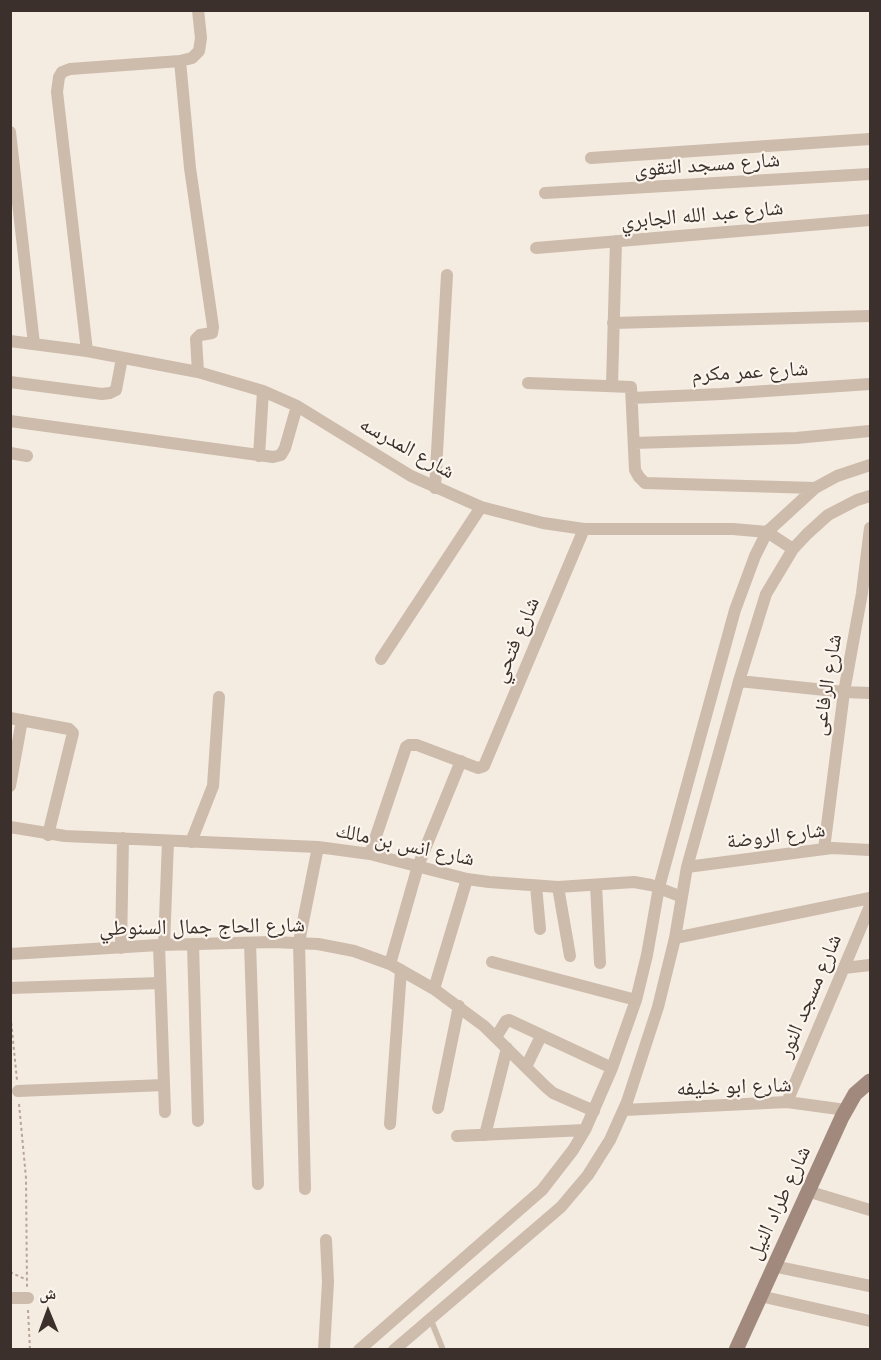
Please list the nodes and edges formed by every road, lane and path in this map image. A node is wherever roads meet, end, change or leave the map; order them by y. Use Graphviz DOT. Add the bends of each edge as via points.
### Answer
graph roads {
  1 [pos="198,10"];
  2 [pos="180,61"];
  3 [pos="10,132"];
  4 [pos="870,139"];
  5 [pos="591,158"];
  6 [pos="870,174"];
  7 [pos="545,193"];
  8 [pos="870,220"];
  9 [pos="616,241"];
  10 [pos="536,248"];
  11 [pos="447,275"];
  12 [pos="870,316"];
  13 [pos="614,323"];
  14 [pos="10,341"];
  15 [pos="34,344"];
  16 [pos="87,351"];
  17 [pos="123,358"];
  18 [pos="198,372"];
  19 [pos="10,382"];
  20 [pos="528,383"];
  21 [pos="870,384"];
  22 [pos="612,386"];
  23 [pos="262,390"];
  24 [pos="632,392"];
  25 [pos="297,406"];
  26 [pos="10,421"];
  27 [pos="870,431"];
  28 [pos="634,443"];
  29 [pos="10,453"];
  30 [pos="27,456"];
  31 [pos="259,456"];
  32 [pos="870,465"];
  33 [pos="435,488"];
  34 [pos="815,488"];
  35 [pos="870,496"];
  36 [pos="481,507"];
  37 [pos="870,528"];
  38 [pos="584,530"];
  39 [pos="767,532"];
  40 [pos="792,549"];
  41 [pos="381,659"];
  42 [pos="739,681"];
  43 [pos="844,692"];
  44 [pos="870,693"];
  45 [pos="219,697"];
  46 [pos="16,719"];
  47 [pos="461,761"];
  48 [pos="10,786"];
  49 [pos="10,828"];
  50 [pos="48,835"];
  51 [pos="123,838"];
  52 [pos="168,841"];
  53 [pos="191,842"];
  54 [pos="318,847"];
  55 [pos="824,849"];
  56 [pos="870,850"];
  57 [pos="370,854"];
  58 [pos="418,866"];
  59 [pos="687,867"];
  60 [pos="467,879"];
  61 [pos="596,885"];
  62 [pos="536,886"];
  63 [pos="558,886"];
  64 [pos="659,887"];
  65 [pos="682,897"];
  66 [pos="870,898"];
  67 [pos="870,906"];
  68 [pos="540,929"];
  69 [pos="675,938"];
  70 [pos="299,942"];
  71 [pos="250,943"];
  72 [pos="192,944"];
  73 [pos="162,945"];
  74 [pos="121,948"];
  75 [pos="10,954"];
  76 [pos="570,956"];
  77 [pos="492,962"];
  78 [pos="600,963"];
  79 [pos="390,964"];
  80 [pos="870,965"];
  81 [pos="844,968"];
  82 [pos="401,970"];
  83 [pos="160,982"];
  84 [pos="10,988"];
  85 [pos="434,989"];
  86 [pos="636,1000"];
  87 [pos="459,1006"];
  88 [pos="10,1011"];
  89 [pos="541,1036"];
  90 [pos="496,1037"];
  91 [pos="12,1042"];
  92 [pos="507,1048"];
  93 [pos="526,1067"];
  94 [pos="612,1068"];
  95 [pos="870,1081"];
  96 [pos="164,1085"];
  97 [pos="18,1091"];
  98 [pos="787,1102"];
  99 [pos="438,1108"];
  100 [pos="624,1110"];
  101 [pos="846,1110"];
  102 [pos="165,1112"];
  103 [pos="594,1112"];
  104 [pos="198,1121"];
  105 [pos="390,1124"];
  106 [pos="585,1130"];
  107 [pos="485,1135"];
  108 [pos="457,1136"];
  109 [pos="258,1184"];
  110 [pos="305,1189"];
  111 [pos="807,1191"];
  112 [pos="870,1210"];
  113 [pos="326,1240"];
  114 [pos="773,1266"];
  115 [pos="10,1272"];
  116 [pos="27,1281"];
  117 [pos="870,1286"];
  118 [pos="760,1296"];
  119 [pos="10,1298"];
  120 [pos="28,1298"];
  121 [pos="431,1320"];
  122 [pos="870,1321"];
  123 [pos="30,1350"];
  124 [pos="324,1350"];
  125 [pos="360,1350"];
  126 [pos="394,1350"];
  127 [pos="443,1350"];
  128 [pos="736,1350"];
  1 -- 2 [label="street" via="199,51"];
  2 -- 16 [label="street" via="70,69 58,77"];
  2 -- 18 [label="street" via="190,168 213,327 212,333 196,339"];
  3 -- 15 [label="street"];
  4 -- 5 [label="street"];
  6 -- 7 [label="street, شارع مسجد التقوى"];
  8 -- 9 [label="street, شارع عبد الله الجابري"];
  9 -- 10 [label="street, شارع عبد الله الجابري"];
  9 -- 13 [label="street"];
  11 -- 33 [label="street"];
  12 -- 13 [label="street"];
  13 -- 22 [label="street"];
  14 -- 15 [label="street, شارع المدرسه"];
  15 -- 16 [label="street, شارع المدرسه"];
  16 -- 17 [label="street, شارع المدرسه"];
  17 -- 18 [label="street, شارع المدرسه"];
  17 -- 19 [label="street" via="116,390 110,393"];
  18 -- 23 [label="street, شارع المدرسه"];
  20 -- 22 [label="street, شارع عمر مكرم"];
  21 -- 24 [label="street, شارع عمر مكرم" via="722,394"];
  22 -- 24 [label="street, شارع عمر مكرم"];
  23 -- 25 [label="street, شارع المدرسه"];
  23 -- 31 [label="street"];
  24 -- 28 [label="street"];
  25 -- 31 [label="street" via="281,455"];
  25 -- 33 [label="street, شارع المدرسه"];
  26 -- 31 [label="street"];
  27 -- 28 [label="street" via="796,438"];
  28 -- 34 [label="street" via="635,470 645,483"];
  29 -- 30 [label="street"];
  32 -- 34 [label="street"];
  33 -- 36 [label="street, شارع المدرسه"];
  34 -- 39 [label="street"];
  35 -- 40 [label="street" via="828,515"];
  36 -- 38 [label="street, شارع المدرسه"];
  36 -- 41 [label="street"];
  37 -- 43 [label="street, شارع الرفاعى"];
  38 -- 39 [label="street, شارع المدرسه"];
  38 -- 47 [label="street, شارع فتحي" via="484,766 478,768"];
  39 -- 40 [label="street, شارع المدرسه"];
  39 -- 64 [label="street" via="735,610"];
  40 -- 42 [label="street" via="766,594"];
  42 -- 43 [label="street"];
  42 -- 59 [label="street"];
  43 -- 44 [label="street"];
  43 -- 55 [label="street, شارع الرفاعى"];
  45 -- 53 [label="street" via="213,786"];
  46 -- 48 [label="street"];
  46 -- 50 [label="street" via="73,733"];
  47 -- 57 [label="street" via="417,745 406,747"];
  47 -- 58 [label="street"];
  49 -- 50 [label="street, شارع انس بن مالك"];
  50 -- 51 [label="street, شارع انس بن مالك"];
  51 -- 52 [label="street, شارع انس بن مالك"];
  51 -- 74 [label="street"];
  52 -- 53 [label="street, شارع انس بن مالك"];
  52 -- 73 [label="street"];
  53 -- 54 [label="street, شارع انس بن مالك"];
  54 -- 57 [label="street, شارع انس بن مالك"];
  54 -- 70 [label="street"];
  55 -- 56 [label="street, شارع الروضة"];
  55 -- 59 [label="street, شارع الروضة"];
  57 -- 58 [label="street, شارع انس بن مالك"];
  58 -- 60 [label="street, شارع انس بن مالك"];
  58 -- 79 [label="street"];
  59 -- 65 [label="street"];
  60 -- 62 [label="street, شارع انس بن مالك"];
  60 -- 85 [label="street"];
  61 -- 63 [label="street, شارع انس بن مالك"];
  61 -- 64 [label="street, شارع انس بن مالك" via="634,882"];
  61 -- 78 [label="street"];
  62 -- 63 [label="street, شارع انس بن مالك"];
  62 -- 68 [label="street"];
  63 -- 76 [label="street"];
  64 -- 65 [label="street, شارع انس بن مالك"];
  64 -- 86 [label="street"];
  65 -- 69 [label="street"];
  66 -- 69 [label="street, شارع مسجد النور"];
  67 -- 81 [label="street, شارع مسجد النور"];
  69 -- 100 [label="street" via="658,1006"];
  70 -- 71 [label="street, شارع الحاج جمال السنوطي"];
  70 -- 79 [label="street, شارع الحاج جمال السنوطي" via="354,951"];
  70 -- 110 [label="street"];
  71 -- 72 [label="street, شارع الحاج جمال السنوطي"];
  71 -- 109 [label="street"];
  72 -- 73 [label="street, شارع الحاج جمال السنوطي"];
  72 -- 104 [label="street"];
  73 -- 74 [label="street, شارع الحاج جمال السنوطي"];
  73 -- 83 [label="street"];
  74 -- 75 [label="street, شارع الحاج جمال السنوطي"];
  77 -- 86 [label="street"];
  79 -- 82 [label="street, شارع الحاج جمال السنوطي"];
  80 -- 81 [label="street"];
  81 -- 98 [label="street, شارع مسجد النور"];
  82 -- 85 [label="street, شارع الحاج جمال السنوطي"];
  82 -- 105 [label="street"];
  83 -- 84 [label="street"];
  83 -- 96 [label="street"];
  85 -- 87 [label="street, شارع الحاج جمال السنوطي"];
  86 -- 94 [label="street"];
  87 -- 90 [label="street, شارع الحاج جمال السنوطي"];
  87 -- 99 [label="street"];
  88 -- 91 [label="path"];
  89 -- 90 [label="street" via="508,1020"];
  89 -- 93 [label="street"];
  89 -- 94 [label="street"];
  90 -- 92 [label="street, شارع الحاج جمال السنوطي"];
  91 -- 97 [label="path"];
  92 -- 93 [label="street, شارع الحاج جمال السنوطي"];
  92 -- 107 [label="street"];
  93 -- 103 [label="street, شارع الحاج جمال السنوطي" via="553,1093"];
  94 -- 103 [label="street"];
  95 -- 101 [label="street, شارع طراد النيل" via="855,1094"];
  96 -- 97 [label="street"];
  96 -- 102 [label="street"];
  97 -- 116 [label="path" via="26,1178"];
  98 -- 100 [label="street, شارع ابو خليفه"];
  98 -- 101 [label="street, شارع ابو خليفه"];
  100 -- 121 [label="street" via="600,1158 561,1207"];
  101 -- 111 [label="street, شارع طراد النيل"];
  103 -- 106 [label="street"];
  106 -- 107 [label="street"];
  106 -- 125 [label="street" via="542,1190"];
  107 -- 108 [label="street"];
  111 -- 112 [label="street"];
  111 -- 114 [label="street, شارع طراد النيل"];
  113 -- 124 [label="street"];
  114 -- 117 [label="street"];
  114 -- 118 [label="street, شارع طراد النيل"];
  115 -- 116 [label="path"];
  116 -- 120 [label="path"];
  118 -- 122 [label="street"];
  118 -- 128 [label="street, شارع طراد النيل"];
  119 -- 120 [label="street"];
  120 -- 123 [label="path"];
  121 -- 126 [label="street"];
  121 -- 127 [label="lane"];
}
